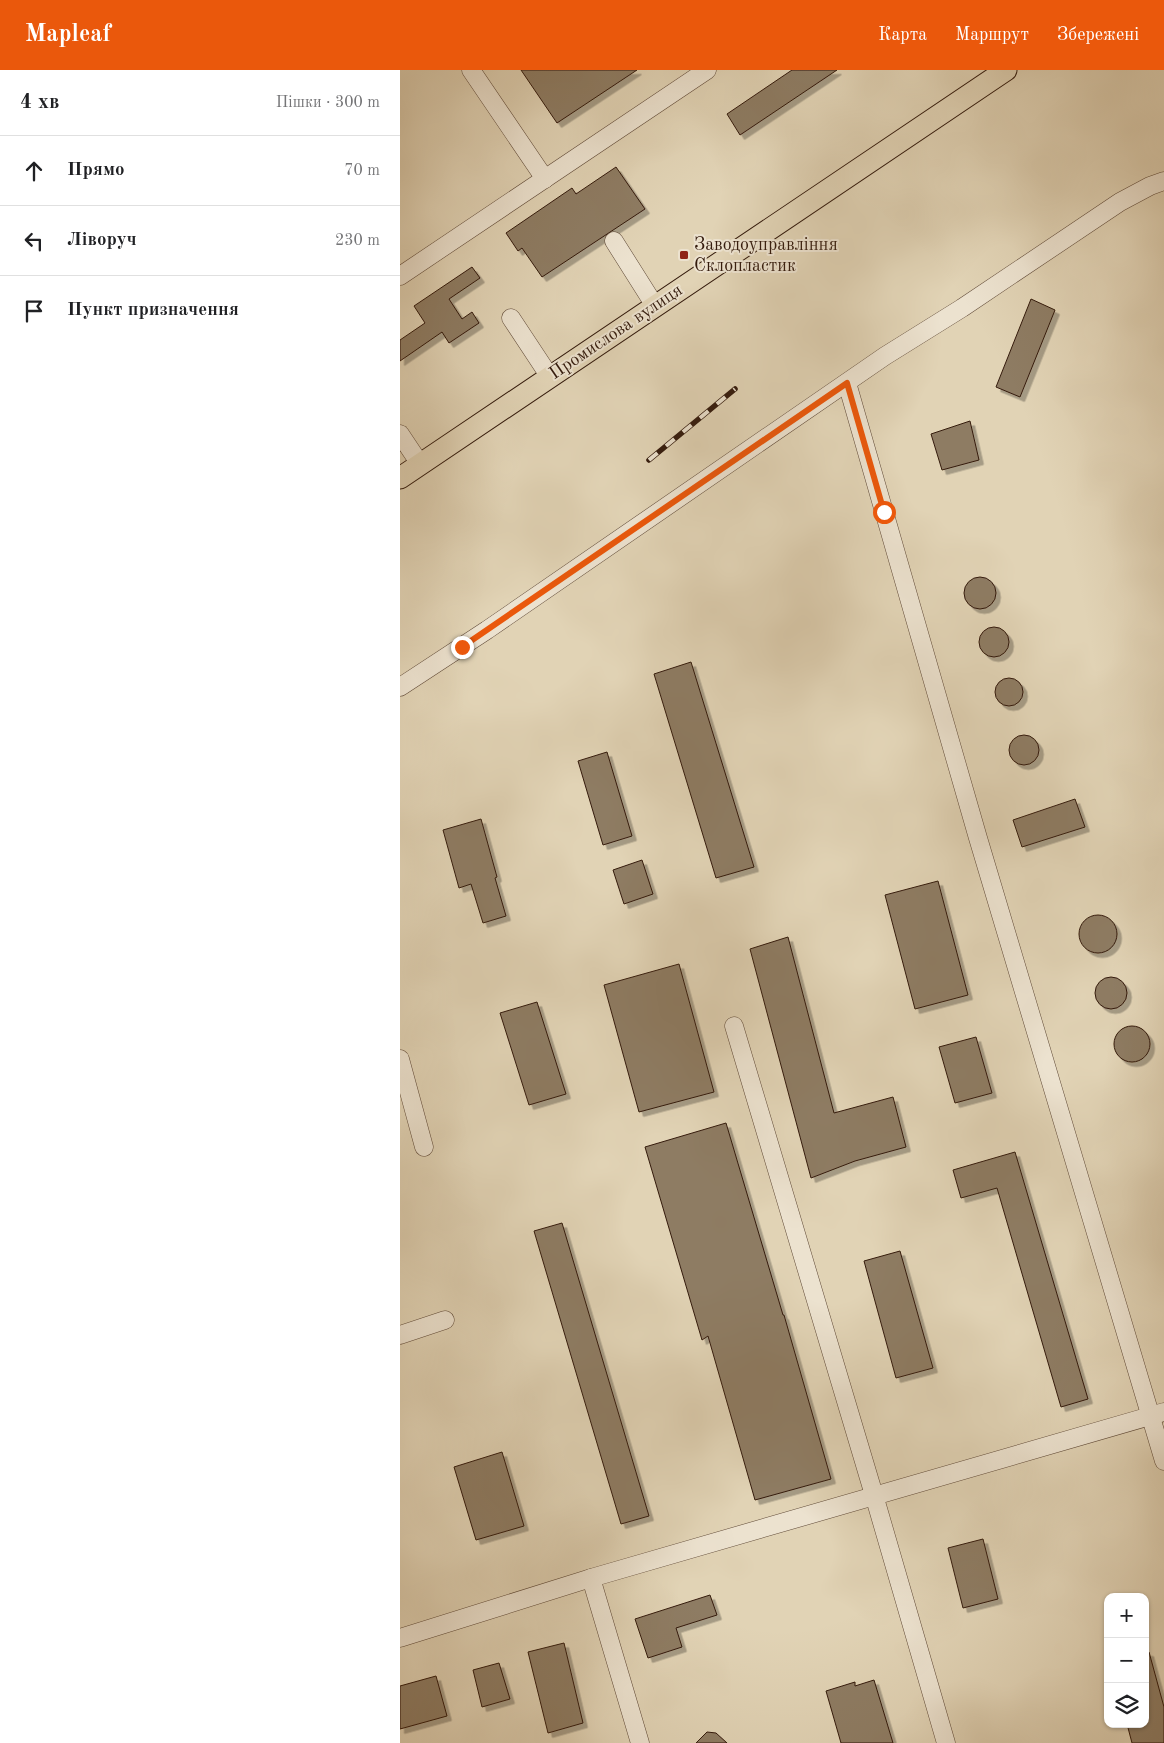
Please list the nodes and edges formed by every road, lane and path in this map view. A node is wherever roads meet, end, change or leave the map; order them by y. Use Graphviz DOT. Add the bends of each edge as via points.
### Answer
graph roads {
  1 [pos="471,70"];
  2 [pos="707,70"];
  3 [pos="1006,70"];
  4 [pos="545,179"];
  5 [pos="1164,182"];
  6 [pos="614,241"];
  7 [pos="400,276"];
  8 [pos="655,306"];
  9 [pos="511,318"];
  10 [pos="550,377"];
  11 [pos="847,383"];
  12 [pos="400,434"];
  13 [pos="420,464"];
  14 [pos="400,478"];
  15 [pos="400,687"];
  16 [pos="734,1026"];
  17 [pos="400,1059"];
  18 [pos="424,1147"];
  19 [pos="445,1320"];
  20 [pos="400,1335"];
  21 [pos="1157,1414"];
  22 [pos="1164,1461"];
  23 [pos="874,1495"];
  24 [pos="591,1578"];
  25 [pos="400,1638"];
  26 [pos="640,1743"];
  27 [pos="946,1743"];
  1 -- 4 [label="lane"];
  2 -- 4 [label="lane"];
  3 -- 8 [label="main road, Промислова вулиця"];
  4 -- 7 [label="lane"];
  5 -- 11 [label="lane" via="1120,202"];
  6 -- 8 [label="lane"];
  8 -- 10 [label="main road, Промислова вулиця"];
  9 -- 10 [label="lane"];
  10 -- 13 [label="main road, Промислова вулиця"];
  11 -- 15 [label="lane"];
  11 -- 21 [label="lane" via="981,848"];
  12 -- 13 [label="lane"];
  13 -- 14 [label="main road, Промислова вулиця"];
  16 -- 23 [label="lane"];
  17 -- 18 [label="lane"];
  19 -- 20 [label="lane"];
  21 -- 22 [label="lane"];
  21 -- 23 [label="lane"];
  23 -- 24 [label="lane"];
  23 -- 27 [label="lane"];
  24 -- 25 [label="lane"];
  24 -- 26 [label="lane"];
}
